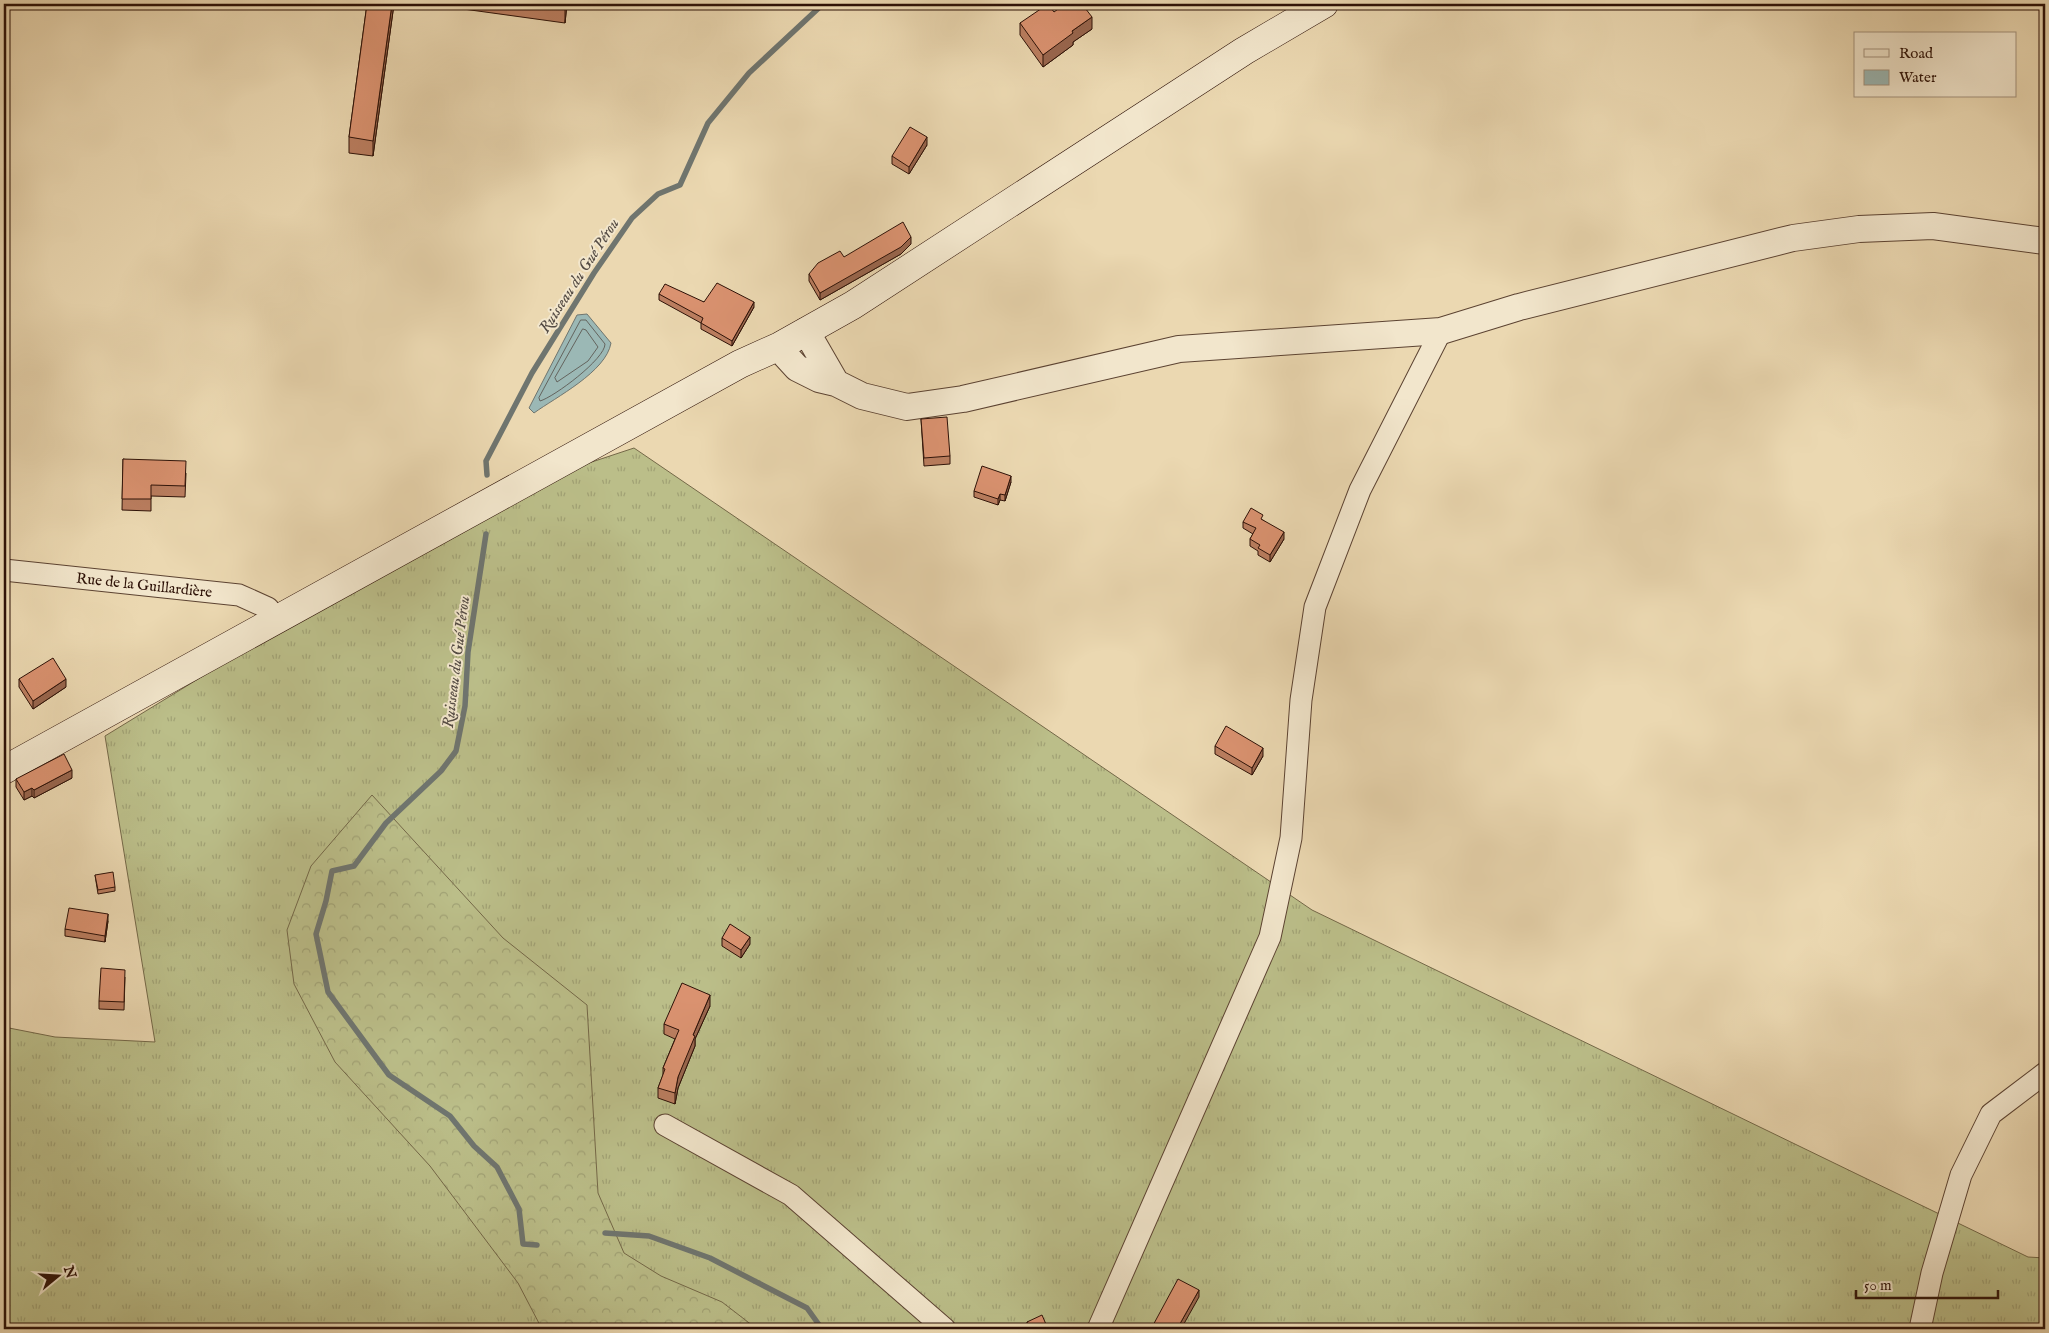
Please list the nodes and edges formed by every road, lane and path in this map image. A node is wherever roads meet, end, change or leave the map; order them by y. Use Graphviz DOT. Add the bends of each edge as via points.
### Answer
graph roads {
  1 [pos="1324,4"];
  2 [pos="2045,240"];
  3 [pos="806,331"];
  4 [pos="1441,331"];
  5 [pos="780,346"];
  6 [pos="836,383"];
  7 [pos="4,570"];
  8 [pos="277,620"];
  9 [pos="4,770"];
  10 [pos="2045,1073"];
  11 [pos="665,1125"];
  12 [pos="945,1329"];
  13 [pos="1098,1329"];
  14 [pos="1920,1329"];
  1 -- 3 [label="main road" via="1244,51 853,304"];
  2 -- 4 [label="street" via="1933,226 1859,228 1793,238 1519,307"];
  3 -- 5 [label="main road"];
  3 -- 6 [label="street"];
  4 -- 6 [label="street" via="1179,349 963,399 907,406 862,396"];
  4 -- 13 [label="street" via="1360,490 1315,607 1301,700 1291,838 1270,937"];
  5 -- 6 [label="street" via="797,368"];
  5 -- 8 [label="main road" via="740,364"];
  7 -- 8 [label="street, Rue de la Guillardière" via="238,595 268,608"];
  8 -- 9 [label="main road"];
  10 -- 14 [label="street" via="1990,1114 1961,1176 1932,1273"];
  11 -- 12 [label="street" via="791,1195"];
}
